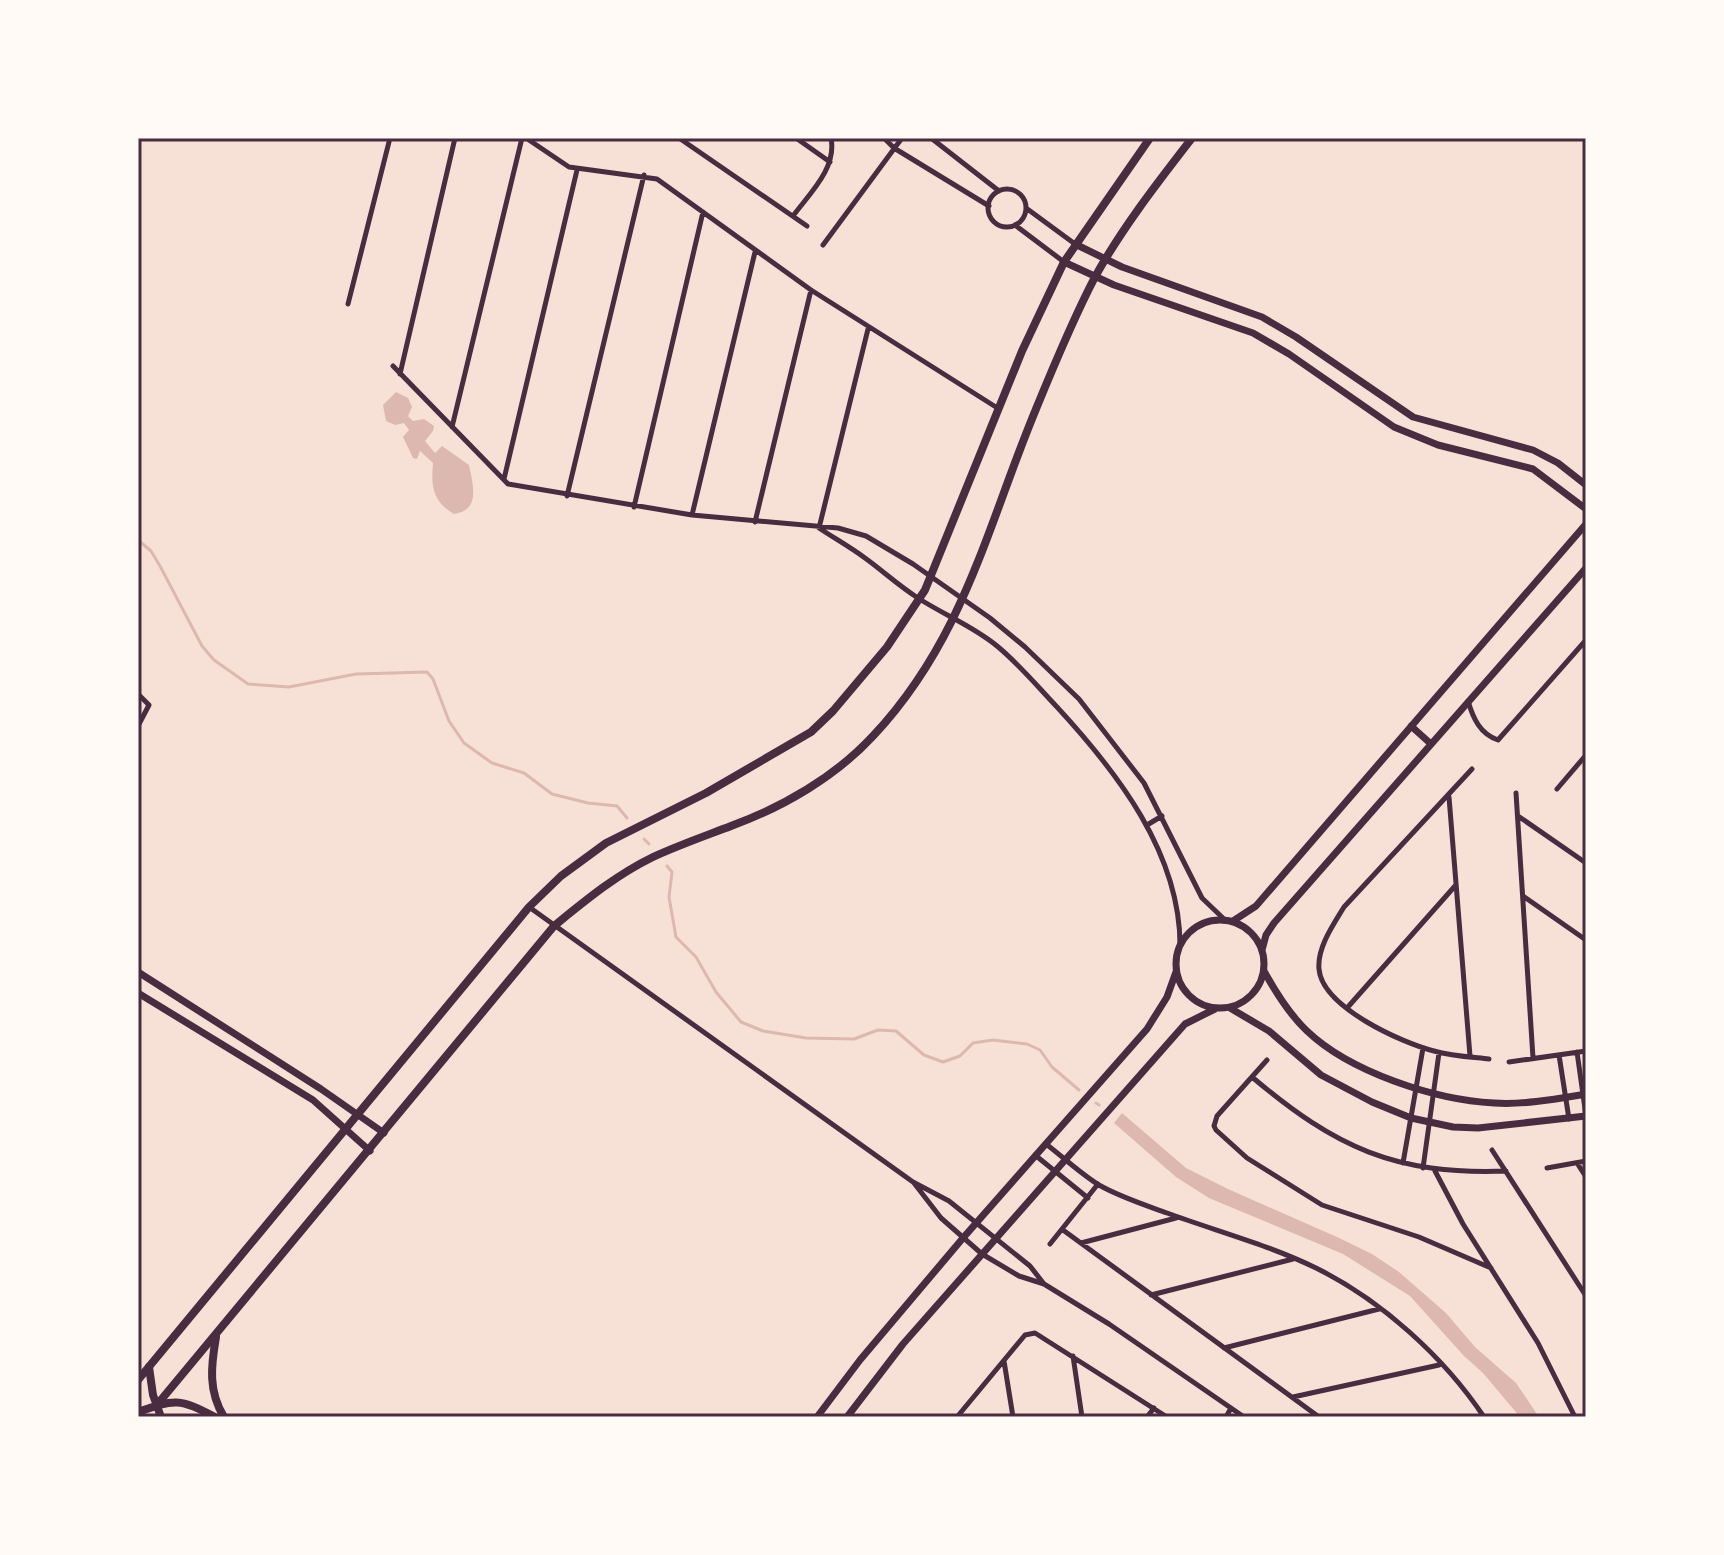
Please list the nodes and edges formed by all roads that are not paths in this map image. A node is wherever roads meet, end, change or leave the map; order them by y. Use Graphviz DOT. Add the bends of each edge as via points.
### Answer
graph roads {
  1 [pos="390,138"];
  2 [pos="455,138"];
  3 [pos="524,138"];
  4 [pos="679,138"];
  5 [pos="796,138"];
  6 [pos="831,138"];
  7 [pos="884,138"];
  8 [pos="902,138"];
  9 [pos="931,138"];
  10 [pos="1150,138"];
  11 [pos="1192,138"];
  12 [pos="894,148"];
  13 [pos="830,162"];
  14 [pos="577,169"];
  15 [pos="644,175"];
  16 [pos="999,191"];
  17 [pos="989,206"];
  18 [pos="1026,208"];
  19 [pos="703,212"];
  20 [pos="793,216"];
  21 [pos="1015,225"];
  22 [pos="807,226"];
  23 [pos="1075,244"];
  24 [pos="823,245"];
  25 [pos="755,252"];
  26 [pos="1106,260"];
  27 [pos="1064,262"];
  28 [pos="1095,278"];
  29 [pos="811,290"];
  30 [pos="348,304"];
  31 [pos="868,329"];
  32 [pos="393,366"];
  33 [pos="400,374"];
  34 [pos="1000,410"];
  35 [pos="452,427"];
  36 [pos="506,482"];
  37 [pos="1586,485"];
  38 [pos="567,496"];
  39 [pos="634,507"];
  40 [pos="1586,509"];
  41 [pos="692,515"];
  42 [pos="755,522"];
  43 [pos="1586,524"];
  44 [pos="819,528"];
  45 [pos="1586,568"];
  46 [pos="931,577"];
  47 [pos="964,599"];
  48 [pos="920,600"];
  49 [pos="954,618"];
  50 [pos="1586,640"];
  51 [pos="138,662"];
  52 [pos="138,671"];
  53 [pos="138,694"];
  54 [pos="1468,701"];
  55 [pos="138,726"];
  56 [pos="1411,726"];
  57 [pos="1431,744"];
  58 [pos="1586,755"];
  59 [pos="1472,769"];
  60 [pos="1557,789"];
  61 [pos="1516,793"];
  62 [pos="1449,796"];
  63 [pos="1517,815"];
  64 [pos="1162,816"];
  65 [pos="1147,825"];
  66 [pos="1586,863"];
  67 [pos="1456,885"];
  68 [pos="1523,896"];
  69 [pos="529,907"];
  70 [pos="1229,920"];
  71 [pos="554,926"];
  72 [pos="1586,940"];
  73 [pos="1180,945"];
  74 [pos="1262,950"];
  75 [pos="1264,971"];
  76 [pos="1176,972"];
  77 [pos="138,973"];
  78 [pos="138,993"];
  79 [pos="1230,1008"];
  80 [pos="1347,1008"];
  81 [pos="1215,1009"];
  82 [pos="1423,1048"];
  83 [pos="1586,1051"];
  84 [pos="1577,1052"];
  85 [pos="1439,1053"];
  86 [pos="1559,1055"];
  87 [pos="1470,1056"];
  88 [pos="1533,1058"];
  89 [pos="1489,1059"];
  90 [pos="1267,1060"];
  91 [pos="1509,1062"];
  92 [pos="1252,1077"];
  93 [pos="1415,1087"];
  94 [pos="321,1089"];
  95 [pos="1432,1092"];
  96 [pos="1584,1094"];
  97 [pos="1566,1098"];
  98 [pos="313,1100"];
  99 [pos="358,1114"];
  100 [pos="1586,1116"];
  101 [pos="1411,1118"];
  102 [pos="1569,1119"];
  103 [pos="1428,1123"];
  104 [pos="346,1128"];
  105 [pos="384,1133"];
  106 [pos="1046,1144"];
  107 [pos="1492,1150"];
  108 [pos="370,1151"];
  109 [pos="1035,1155"];
  110 [pos="1065,1159"];
  111 [pos="1586,1161"];
  112 [pos="1403,1163"];
  113 [pos="1577,1163"];
  114 [pos="1423,1168"];
  115 [pos="1547,1168"];
  116 [pos="1055,1171"];
  117 [pos="1435,1171"];
  118 [pos="1506,1171"];
  119 [pos="1586,1177"];
  120 [pos="913,1182"];
  121 [pos="1098,1184"];
  122 [pos="1088,1198"];
  123 [pos="1179,1217"];
  124 [pos="976,1223"];
  125 [pos="1063,1230"];
  126 [pos="963,1238"];
  127 [pos="994,1239"];
  128 [pos="1050,1244"];
  129 [pos="1080,1244"];
  130 [pos="982,1254"];
  131 [pos="1293,1259"];
  132 [pos="1491,1268"];
  133 [pos="1044,1284"];
  134 [pos="1150,1295"];
  135 [pos="1586,1296"];
  136 [pos="1379,1309"];
  137 [pos="216,1337"];
  138 [pos="1223,1348"];
  139 [pos="1073,1355"];
  140 [pos="1004,1360"];
  141 [pos="1441,1365"];
  142 [pos="149,1367"];
  143 [pos="138,1380"];
  144 [pos="1292,1398"];
  145 [pos="156,1406"];
  146 [pos="1154,1408"];
  147 [pos="1231,1408"];
  148 [pos="138,1412"];
  149 [pos="820,1416"];
  150 [pos="147,1417"];
  151 [pos="161,1417"];
  152 [pos="215,1417"];
  153 [pos="224,1417"];
  154 [pos="847,1417"];
  155 [pos="957,1417"];
  156 [pos="1013,1417"];
  157 [pos="1082,1417"];
  158 [pos="1147,1417"];
  159 [pos="1167,1417"];
  160 [pos="1226,1417"];
  161 [pos="1244,1417"];
  162 [pos="1319,1417"];
  163 [pos="1484,1417"];
  164 [pos="1575,1417"];
  1 -- 30 [label="street"];
  2 -- 33 [label="street"];
  3 -- 14 [label="street"];
  3 -- 35 [label="street"];
  4 -- 20 [label="street"];
  5 -- 13 [label="street"];
  6 -- 13 [label="street"];
  7 -- 12 [label="street"];
  8 -- 12 [label="street"];
  9 -- 16 [label="street"];
  10 -- 23 [label="main road"];
  11 -- 26 [label="main road"];
  12 -- 17 [label="street"];
  12 -- 24 [label="street"];
  13 -- 20 [label="street"];
  14 -- 15 [label="street"];
  14 -- 36 [label="street"];
  15 -- 19 [label="street"];
  15 -- 38 [label="street"];
  16 -- 17 [label="street"];
  16 -- 18 [label="street" via="1018,192"];
  17 -- 21 [label="street" via="997,223"];
  18 -- 21 [label="street"];
  18 -- 23 [label="street"];
  19 -- 25 [label="street"];
  19 -- 39 [label="street"];
  20 -- 22 [label="street"];
  21 -- 27 [label="street"];
  23 -- 26 [label="street"];
  23 -- 27 [label="main road"];
  25 -- 29 [label="street"];
  25 -- 41 [label="street"];
  26 -- 28 [label="main road"];
  26 -- 37 [label="street" via="1262,317 1413,417 1533,450"];
  27 -- 28 [label="street"];
  27 -- 34 [label="main road"];
  28 -- 40 [label="street" via="1245,330 1394,427 1438,445 1533,469"];
  28 -- 47 [label="main road" via="1035,411"];
  29 -- 31 [label="street"];
  29 -- 42 [label="street"];
  31 -- 34 [label="street"];
  31 -- 44 [label="street"];
  32 -- 33 [label="street"];
  33 -- 35 [label="street"];
  34 -- 46 [label="main road"];
  35 -- 36 [label="street"];
  36 -- 38 [label="street"];
  38 -- 39 [label="street"];
  39 -- 41 [label="street"];
  41 -- 42 [label="street"];
  42 -- 44 [label="street"];
  43 -- 56 [label="street"];
  44 -- 46 [label="street" via="856,531"];
  44 -- 48 [label="street"];
  45 -- 54 [label="street"];
  46 -- 47 [label="street"];
  46 -- 48 [label="main road"];
  47 -- 49 [label="main road"];
  47 -- 64 [label="street" via="1079,699 1129,762"];
  48 -- 49 [label="street"];
  48 -- 69 [label="main road" via="887,647 811,732 606,843"];
  49 -- 65 [label="street" via="995,645 1079,731"];
  49 -- 71 [label="main road" via="894,711 841,766 734,826 692,839 614,878"];
  50 -- 54 [label="street" via="1498,740 1487,736 1472,717"];
  51 -- 52 [label="street"];
  53 -- 55 [label="street" via="149,705"];
  54 -- 57 [label="street"];
  56 -- 57 [label="street"];
  56 -- 70 [label="street" via="1256,906"];
  57 -- 74 [label="street" via="1274,923"];
  58 -- 60 [label="street"];
  59 -- 62 [label="street"];
  61 -- 63 [label="street"];
  62 -- 67 [label="street"];
  62 -- 80 [label="street" via="1344,907 1331,928 1319,969 1326,990"];
  63 -- 66 [label="street"];
  63 -- 68 [label="street"];
  64 -- 65 [label="street"];
  64 -- 70 [label="street" via="1202,898"];
  65 -- 73 [label="street" via="1175,897"];
  67 -- 80 [label="street"];
  67 -- 87 [label="street"];
  68 -- 72 [label="street"];
  68 -- 88 [label="street"];
  69 -- 71 [label="street"];
  69 -- 99 [label="main road"];
  70 -- 73 [label="street" via="1198,925"];
  70 -- 74 [label="street" via="1248,929"];
  71 -- 105 [label="main road"];
  71 -- 120 [label="street"];
  73 -- 76 [label="street"];
  74 -- 75 [label="street"];
  75 -- 79 [label="street" via="1250,997"];
  75 -- 93 [label="street" via="1285,1006 1323,1044"];
  76 -- 81 [label="street" via="1190,997"];
  76 -- 106 [label="street" via="1147,1029"];
  77 -- 94 [label="street"];
  78 -- 98 [label="street"];
  79 -- 81 [label="street"];
  79 -- 101 [label="street" via="1269,1031 1321,1075"];
  80 -- 82 [label="street"];
  81 -- 110 [label="street" via="1185,1024"];
  82 -- 85 [label="street"];
  82 -- 93 [label="street"];
  83 -- 84 [label="street"];
  84 -- 86 [label="street"];
  84 -- 96 [label="street"];
  85 -- 87 [label="street"];
  85 -- 95 [label="street"];
  86 -- 88 [label="street"];
  86 -- 97 [label="street"];
  87 -- 89 [label="street"];
  88 -- 91 [label="street"];
  90 -- 92 [label="street"];
  92 -- 112 [label="street" via="1334,1137"];
  92 -- 132 [label="street" via="1214,1126 1247,1158 1322,1205"];
  93 -- 95 [label="street"];
  93 -- 101 [label="street"];
  94 -- 98 [label="street"];
  94 -- 99 [label="street"];
  95 -- 97 [label="street" via="1496,1104"];
  95 -- 103 [label="street"];
  96 -- 97 [label="street"];
  96 -- 100 [label="street"];
  97 -- 102 [label="street"];
  98 -- 104 [label="street"];
  99 -- 104 [label="main road"];
  99 -- 105 [label="street"];
  100 -- 102 [label="street"];
  101 -- 103 [label="street"];
  101 -- 112 [label="street"];
  102 -- 103 [label="street" via="1478,1128"];
  103 -- 114 [label="street"];
  104 -- 108 [label="street"];
  104 -- 142 [label="main road"];
  105 -- 108 [label="main road"];
  106 -- 109 [label="street"];
  106 -- 110 [label="street"];
  107 -- 118 [label="street"];
  108 -- 137 [label="main road"];
  109 -- 116 [label="street"];
  109 -- 124 [label="street"];
  110 -- 116 [label="street"];
  110 -- 121 [label="street"];
  111 -- 113 [label="street"];
  112 -- 114 [label="street"];
  113 -- 115 [label="street"];
  113 -- 119 [label="street"];
  114 -- 117 [label="street"];
  116 -- 122 [label="street"];
  116 -- 127 [label="street"];
  117 -- 118 [label="street"];
  117 -- 132 [label="street"];
  118 -- 135 [label="street"];
  120 -- 124 [label="street"];
  120 -- 126 [label="street"];
  121 -- 122 [label="street"];
  121 -- 123 [label="street"];
  122 -- 125 [label="street"];
  123 -- 129 [label="street"];
  123 -- 131 [label="street"];
  124 -- 126 [label="street"];
  124 -- 127 [label="street"];
  125 -- 128 [label="street"];
  125 -- 129 [label="street"];
  126 -- 130 [label="street"];
  126 -- 149 [label="street"];
  127 -- 130 [label="street"];
  127 -- 133 [label="street" via="1030,1266"];
  129 -- 134 [label="street"];
  130 -- 133 [label="street"];
  130 -- 154 [label="street"];
  131 -- 134 [label="street"];
  131 -- 136 [label="street"];
  132 -- 164 [label="street" via="1538,1343"];
  133 -- 147 [label="street"];
  134 -- 138 [label="street"];
  136 -- 138 [label="street"];
  136 -- 141 [label="street"];
  137 -- 145 [label="main road"];
  137 -- 153 [label="main road" via="211,1381"];
  138 -- 144 [label="street"];
  139 -- 140 [label="street" via="1040,1334 1029,1333"];
  139 -- 146 [label="street"];
  139 -- 157 [label="street"];
  140 -- 155 [label="street"];
  140 -- 156 [label="street"];
  141 -- 144 [label="street"];
  141 -- 163 [label="street"];
  142 -- 143 [label="main road"];
  142 -- 145 [label="main road"];
  144 -- 162 [label="street"];
  145 -- 148 [label="main road"];
  145 -- 150 [label="main road"];
  145 -- 151 [label="main road"];
  145 -- 152 [label="main road" via="180,1402"];
  146 -- 158 [label="street"];
  146 -- 159 [label="street"];
  147 -- 160 [label="street"];
  147 -- 161 [label="street"];
}
